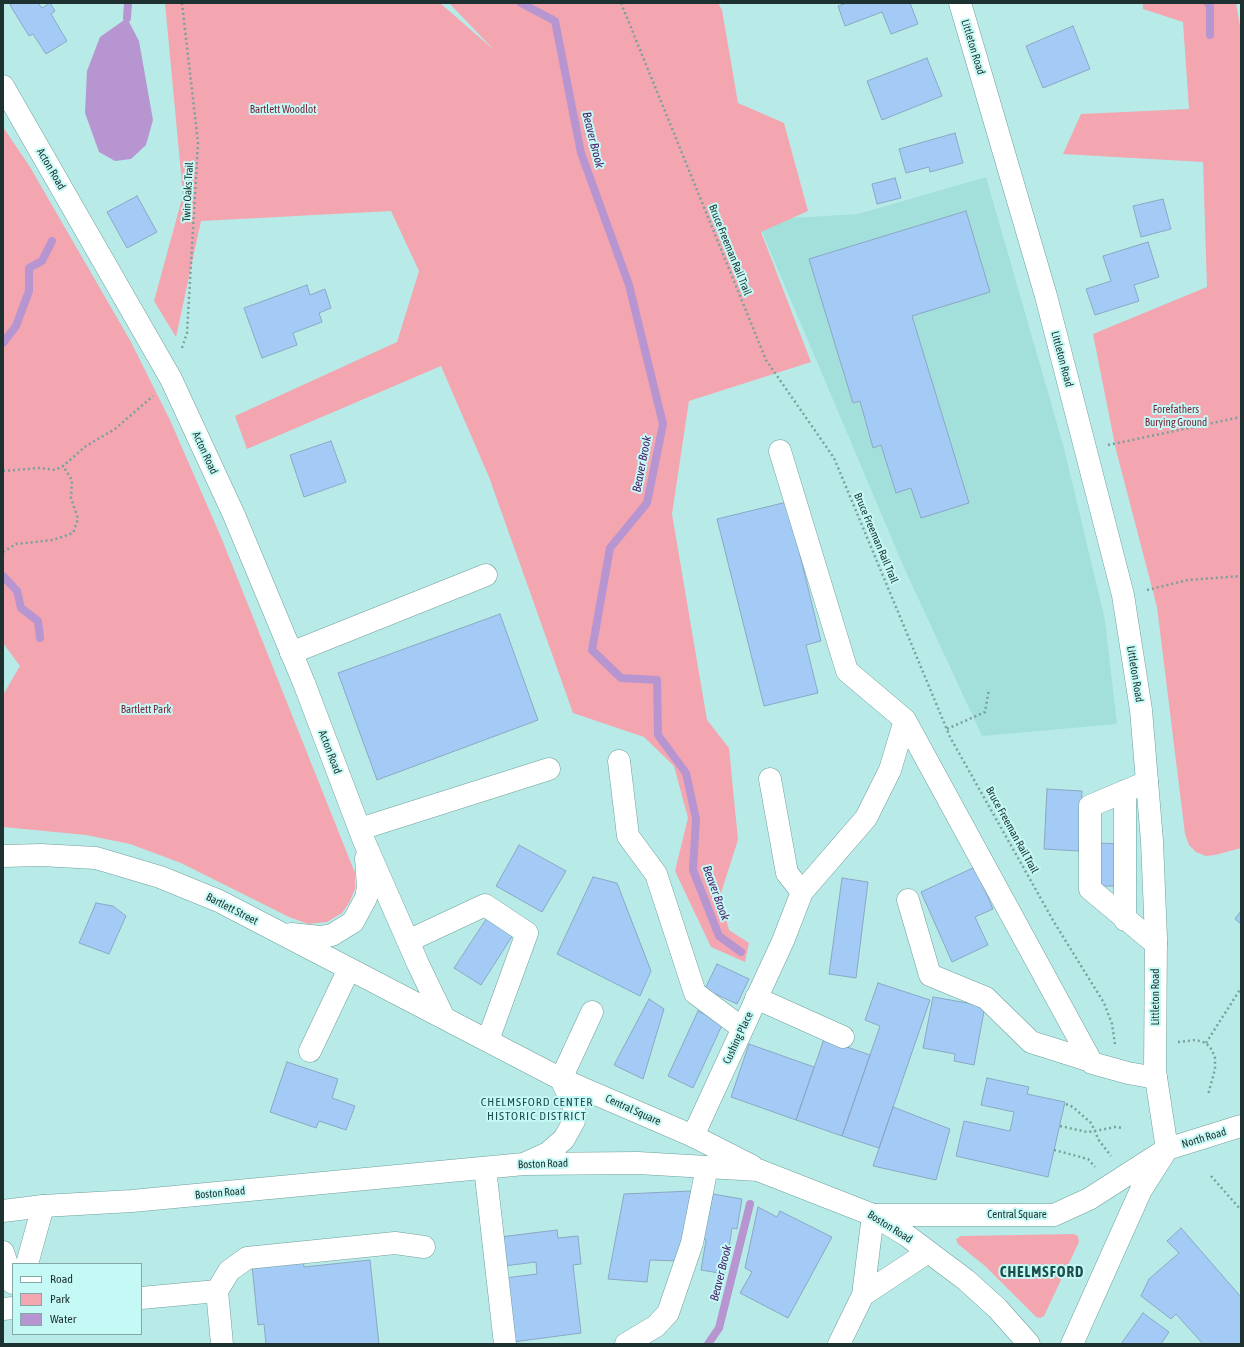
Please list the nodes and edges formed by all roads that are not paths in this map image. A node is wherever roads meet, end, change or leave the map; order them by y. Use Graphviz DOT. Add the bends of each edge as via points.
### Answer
graph roads {
  1 [pos="960,3"];
  2 [pos="3,86"];
  3 [pos="780,451"];
  4 [pos="486,575"];
  5 [pos="291,653"];
  6 [pos="905,720"];
  7 [pos="619,761"];
  8 [pos="549,769"];
  9 [pos="770,779"];
  10 [pos="1147,782"];
  11 [pos="1125,791"];
  12 [pos="362,835"];
  13 [pos="3,856"];
  14 [pos="802,892"];
  15 [pos="908,900"];
  16 [pos="1125,920"];
  17 [pos="277,932"];
  18 [pos="408,941"];
  19 [pos="1156,944"];
  20 [pos="349,969"];
  21 [pos="756,998"];
  22 [pos="592,1012"];
  23 [pos="444,1018"];
  24 [pos="742,1028"];
  25 [pos="843,1037"];
  26 [pos="488,1040"];
  27 [pos="310,1051"];
  28 [pos="1091,1061"];
  29 [pos="1156,1078"];
  30 [pos="561,1079"];
  31 [pos="1241,1126"];
  32 [pos="692,1136"];
  33 [pos="1167,1149"];
  34 [pos="524,1164"];
  35 [pos="707,1167"];
  36 [pos="485,1168"];
  37 [pos="758,1170"];
  38 [pos="43,1206"];
  39 [pos="3,1211"];
  40 [pos="873,1215"];
  41 [pos="424,1246"];
  42 [pos="3,1252"];
  43 [pos="928,1252"];
  44 [pos="27,1263"];
  45 [pos="12,1279"];
  46 [pos="217,1291"];
  47 [pos="863,1295"];
  48 [pos="142,1298"];
  49 [pos="222,1344"];
  50 [pos="505,1344"];
  51 [pos="626,1344"];
  52 [pos="839,1344"];
  53 [pos="1029,1344"];
  54 [pos="1072,1344"];
  1 -- 10 [label="main road, Littleton Road" via="1031,244 1123,595 1140,710"];
  2 -- 5 [label="main road, Acton Road" via="171,379 234,515"];
  3 -- 6 [label="main road" via="847,671"];
  4 -- 5 [label="main road"];
  5 -- 12 [label="main road, Acton Road"];
  6 -- 14 [label="main road, Cushing Place" via="890,770 866,818"];
  6 -- 28 [label="main road"];
  7 -- 24 [label="main road" via="628,836 656,874 695,992"];
  8 -- 12 [label="main road"];
  9 -- 14 [label="main road" via="787,872"];
  10 -- 11 [label="main road"];
  10 -- 19 [label="main road, Littleton Road"];
  11 -- 16 [label="main road"];
  11 -- 16 [label="main road" via="1090,806 1090,889"];
  12 -- 17 [label="main road, Acton Road" via="368,887 366,898 353,922 332,935 320,937"];
  12 -- 18 [label="main road, Acton Road"];
  13 -- 17 [label="main road, Bartlett Street" via="96,858 160,877 218,901"];
  14 -- 21 [label="main road, Cushing Place" via="783,941"];
  15 -- 28 [label="main road" via="930,975 986,998 1031,1042"];
  16 -- 19 [label="main road"];
  17 -- 20 [label="main road, Bartlett Street"];
  18 -- 23 [label="main road, Acton Road"];
  18 -- 26 [label="main road" via="484,905 527,933"];
  19 -- 29 [label="main road, Littleton Road"];
  20 -- 23 [label="main road, Bartlett Street"];
  20 -- 27 [label="main road"];
  21 -- 24 [label="main road, Cushing Place"];
  21 -- 25 [label="main road"];
  22 -- 30 [label="main road"];
  23 -- 26 [label="main road, Central Square"];
  24 -- 32 [label="main road, Cushing Place"];
  26 -- 30 [label="main road, Central Square"];
  28 -- 29 [label="main road" via="1128,1073"];
  29 -- 33 [label="main road, Littleton Road"];
  30 -- 32 [label="main road, Central Square"];
  30 -- 34 [label="main road" via="574,1107 574,1122 564,1139 548,1153"];
  31 -- 33 [label="main road, North Road"];
  32 -- 37 [label="main road, Central Square"];
  33 -- 40 [label="main road, Central Square" via="1089,1200 1054,1215"];
  33 -- 54 [label="main road" via="1141,1190"];
  34 -- 35 [label="main road, Boston Road" via="638,1163"];
  34 -- 36 [label="main road, Boston Road"];
  35 -- 37 [label="main road, Boston Road"];
  35 -- 51 [label="main road" via="692,1243 668,1313 656,1326"];
  36 -- 38 [label="main road, Boston Road" via="132,1201"];
  36 -- 50 [label="main road"];
  37 -- 40 [label="main road, Boston Road"];
  38 -- 39 [label="main road, Boston Road"];
  38 -- 44 [label="main road"];
  40 -- 43 [label="main road, Boston Road"];
  40 -- 47 [label="main road"];
  41 -- 46 [label="main road" via="395,1243 247,1258 229,1271"];
  42 -- 45 [label="main road"];
  43 -- 47 [label="main road"];
  43 -- 53 [label="main road, Boston Road" via="966,1280 997,1308"];
  46 -- 48 [label="main road"];
  46 -- 49 [label="main road"];
  47 -- 52 [label="main road"];
}
